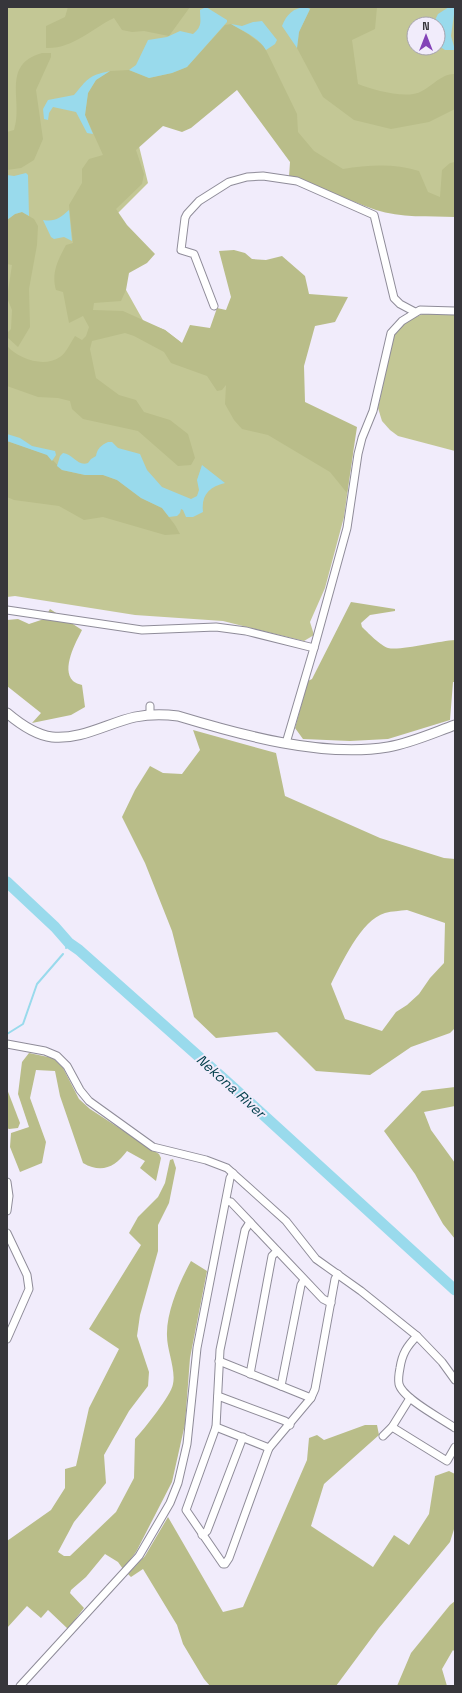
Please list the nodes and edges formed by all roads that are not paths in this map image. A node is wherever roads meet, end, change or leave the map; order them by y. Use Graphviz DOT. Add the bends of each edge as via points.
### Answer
graph roads {
  1 [pos="214,306"];
  2 [pos="455,311"];
  3 [pos="416,312"];
  4 [pos="7,610"];
  5 [pos="314,648"];
  6 [pos="7,713"];
  7 [pos="455,726"];
  8 [pos="286,743"];
  9 [pos="7,1044"];
  10 [pos="233,1173"];
  11 [pos="7,1182"];
  12 [pos="226,1200"];
  13 [pos="7,1211"];
  14 [pos="250,1222"];
  15 [pos="7,1233"];
  16 [pos="277,1251"];
  17 [pos="338,1274"];
  18 [pos="304,1280"];
  19 [pos="331,1303"];
  20 [pos="417,1336"];
  21 [pos="7,1339"];
  22 [pos="219,1361"];
  23 [pos="250,1374"];
  24 [pos="455,1380"];
  25 [pos="281,1386"];
  26 [pos="218,1396"];
  27 [pos="311,1398"];
  28 [pos="410,1398"];
  29 [pos="290,1425"];
  30 [pos="216,1427"];
  31 [pos="392,1427"];
  32 [pos="455,1428"];
  33 [pos="383,1436"];
  34 [pos="243,1437"];
  35 [pos="455,1447"];
  36 [pos="269,1448"];
  37 [pos="202,1535"];
  38 [pos="20,1686"];
  1 -- 3 [label="street" via="194,254 181,250 185,218 199,201 229,182 263,176 297,181 374,215 394,298"];
  2 -- 3 [label="street"];
  3 -- 5 [label="street" via="397,325 389,339 373,411 358,454 348,528"];
  4 -- 5 [label="street" via="142,630 216,627 246,631"];
  5 -- 8 [label="street"];
  6 -- 8 [label="street" via="25,727 56,737 74,736 150,711"];
  7 -- 8 [label="street" via="405,743 376,748 334,750"];
  9 -- 10 [label="street" via="58,1056 89,1101 153,1147 211,1161"];
  10 -- 12 [label="street"];
  10 -- 17 [label="street" via="286,1221 311,1254"];
  11 -- 13 [label="street"];
  12 -- 14 [label="street"];
  12 -- 38 [label="street" via="197,1348 187,1444 178,1483 170,1503 139,1556"];
  14 -- 16 [label="street"];
  14 -- 22 [label="street" via="245,1230"];
  15 -- 21 [label="street" via="27,1275 29,1289"];
  16 -- 18 [label="street"];
  16 -- 23 [label="street" via="272,1256"];
  17 -- 19 [label="street"];
  17 -- 20 [label="street"];
  18 -- 19 [label="street" via="323,1299"];
  18 -- 25 [label="street"];
  19 -- 27 [label="street" via="315,1389"];
  20 -- 24 [label="street"];
  20 -- 28 [label="street" via="404,1351 399,1373 400,1387"];
  22 -- 23 [label="street"];
  22 -- 26 [label="street"];
  23 -- 25 [label="street"];
  25 -- 27 [label="street"];
  26 -- 29 [label="street"];
  26 -- 30 [label="street"];
  27 -- 29 [label="street"];
  28 -- 31 [label="street"];
  28 -- 32 [label="street"];
  29 -- 36 [label="street"];
  30 -- 34 [label="street"];
  30 -- 37 [label="street" via="187,1504 188,1514"];
  31 -- 33 [label="street"];
  31 -- 35 [label="street" via="447,1461"];
  34 -- 36 [label="street"];
  34 -- 37 [label="street" via="207,1531"];
  36 -- 37 [label="street" via="225,1564"];
}
